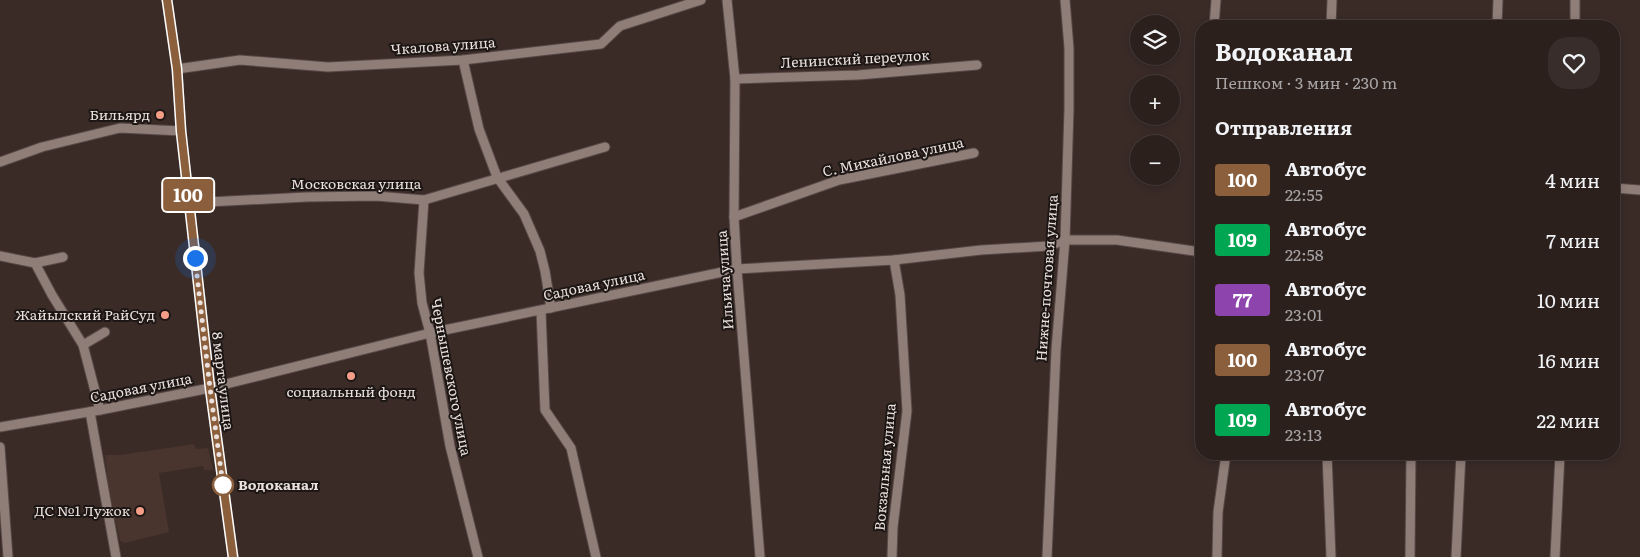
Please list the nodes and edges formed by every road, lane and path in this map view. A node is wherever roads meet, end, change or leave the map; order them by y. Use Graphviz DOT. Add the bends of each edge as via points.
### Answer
graph roads {
  1 [pos="167,0"];
  2 [pos="701,0"];
  3 [pos="727,0"];
  4 [pos="1065,0"];
  5 [pos="1216,0"];
  6 [pos="1332,0"];
  7 [pos="1498,0"];
  8 [pos="1575,0"];
  9 [pos="1214,20"];
  10 [pos="1331,20"];
  11 [pos="1496,20"];
  12 [pos="1575,20"];
  13 [pos="463,60"];
  14 [pos="977,65"];
  15 [pos="177,69"];
  16 [pos="736,79"];
  17 [pos="181,131"];
  18 [pos="605,146"];
  19 [pos="974,153"];
  20 [pos="0,162"];
  21 [pos="496,177"];
  22 [pos="1620,188"];
  23 [pos="1640,190"];
  24 [pos="424,200"];
  25 [pos="189,203"];
  26 [pos="734,217"];
  27 [pos="1065,240"];
  28 [pos="1195,251"];
  29 [pos="0,256"];
  30 [pos="63,257"];
  31 [pos="894,260"];
  32 [pos="35,263"];
  33 [pos="737,269"];
  34 [pos="551,308"];
  35 [pos="540,311"];
  36 [pos="105,332"];
  37 [pos="430,333"];
  38 [pos="83,345"];
  39 [pos="210,388"];
  40 [pos="100,410"];
  41 [pos="90,412"];
  42 [pos="0,427"];
  43 [pos="0,446"];
  44 [pos="1225,460"];
  45 [pos="1327,460"];
  46 [pos="1411,460"];
  47 [pos="1461,460"];
  48 [pos="1560,460"];
  49 [pos="8,557"];
  50 [pos="116,557"];
  51 [pos="233,557"];
  52 [pos="478,557"];
  53 [pos="596,557"];
  54 [pos="760,557"];
  55 [pos="892,557"];
  56 [pos="1047,557"];
  57 [pos="1217,557"];
  58 [pos="1331,557"];
  59 [pos="1410,557"];
  60 [pos="1456,557"];
  61 [pos="1555,557"];
  1 -- 15 [label="street, 8 марта улица"];
  2 -- 13 [label="street, Чкалова улица" via="620,26 601,44"];
  3 -- 16 [label="street, Ильича улица"];
  4 -- 27 [label="street, Нижне-почтовая улица" via="1069,48"];
  5 -- 9 [label="street"];
  6 -- 10 [label="street"];
  7 -- 11 [label="street"];
  8 -- 12 [label="street"];
  13 -- 15 [label="street, Чкалова улица" via="328,67 240,60"];
  13 -- 21 [label="street" via="479,129"];
  14 -- 16 [label="street, Ленинский переулок" via="858,75"];
  15 -- 17 [label="street, 8 марта улица"];
  16 -- 26 [label="street, Ильича улица"];
  17 -- 20 [label="street" via="120,128 42,147"];
  17 -- 25 [label="street, 8 марта улица"];
  18 -- 21 [label="street, Московская улица"];
  19 -- 26 [label="street, С. Михайлова улица" via="840,180"];
  21 -- 24 [label="street, Московская улица"];
  21 -- 34 [label="street" via="524,214 540,251"];
  22 -- 23 [label="street"];
  24 -- 25 [label="street, Московская улица" via="326,196"];
  24 -- 37 [label="street, Чернышевского улица" via="419,273"];
  25 -- 39 [label="street, 8 марта улица"];
  26 -- 33 [label="street, Ильича улица"];
  27 -- 28 [label="street, Садовая улица" via="1117,240"];
  27 -- 31 [label="street, Садовая улица" via="1048,246"];
  27 -- 56 [label="street, Нижне-почтовая улица" via="1056,350"];
  29 -- 32 [label="street"];
  30 -- 32 [label="street"];
  31 -- 33 [label="street, Садовая улица"];
  31 -- 55 [label="street, Вокзальная улица" via="900,295 906,412"];
  32 -- 38 [label="street"];
  33 -- 34 [label="street, Садовая улица"];
  33 -- 54 [label="street, Ильича улица"];
  34 -- 35 [label="street, Садовая улица"];
  35 -- 37 [label="street, Садовая улица"];
  35 -- 53 [label="street" via="545,410 570,448"];
  36 -- 38 [label="street"];
  37 -- 39 [label="street, Садовая улица"];
  37 -- 52 [label="street, Чернышевского улица" via="450,446"];
  38 -- 40 [label="street"];
  39 -- 40 [label="street, Садовая улица"];
  39 -- 51 [label="street, 8 марта улица"];
  40 -- 41 [label="street, Садовая улица"];
  41 -- 42 [label="street, Садовая улица"];
  41 -- 50 [label="street"];
  43 -- 49 [label="street"];
  44 -- 57 [label="street" via="1218,512"];
  45 -- 58 [label="street"];
  46 -- 59 [label="street"];
  47 -- 60 [label="street"];
  48 -- 61 [label="street"];
}
